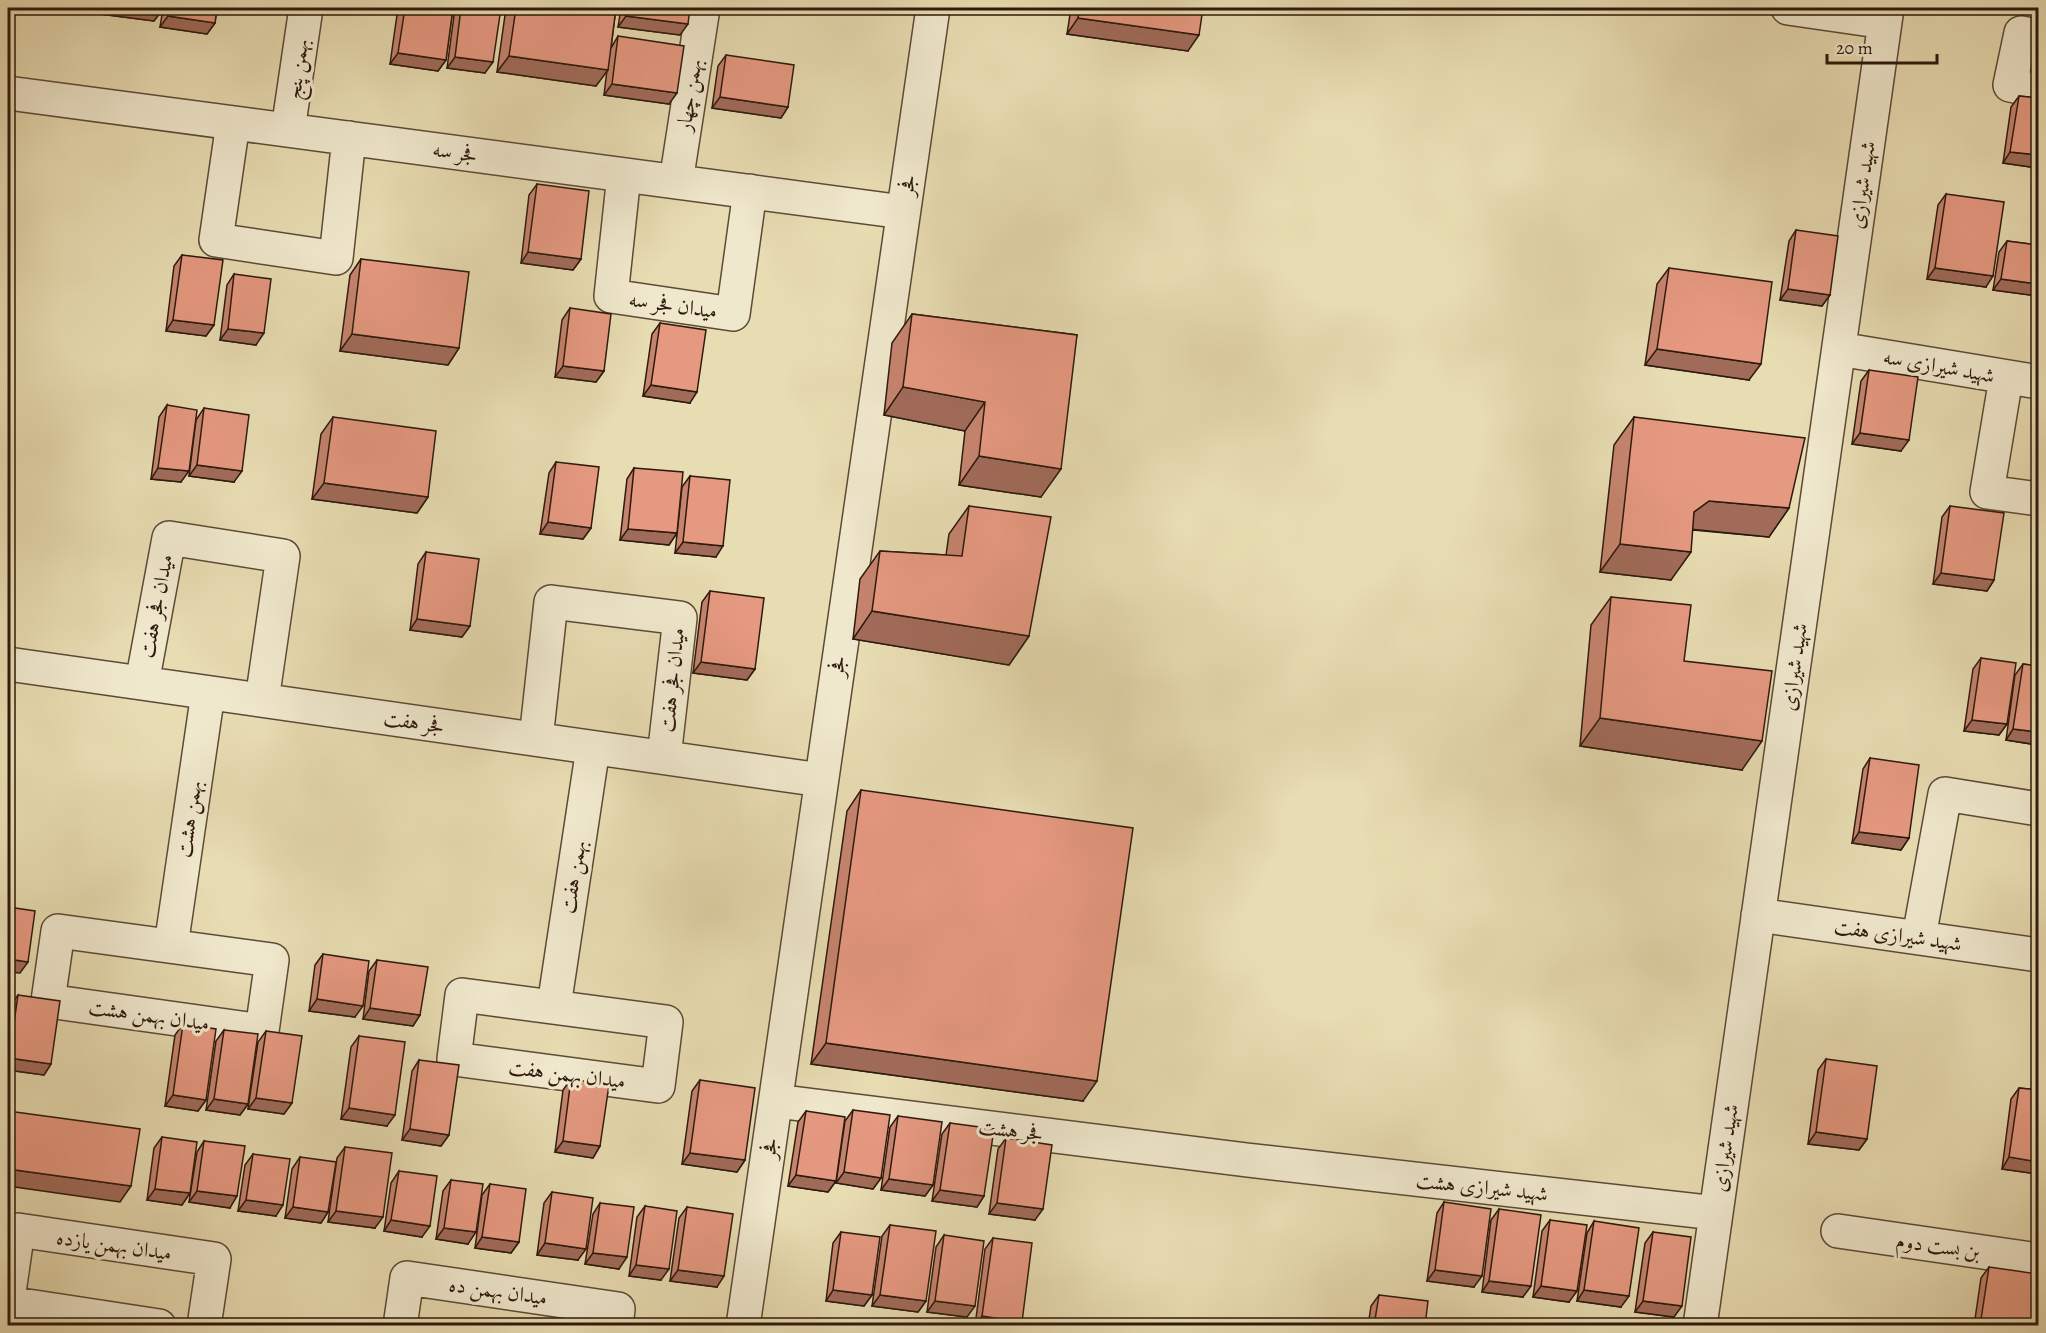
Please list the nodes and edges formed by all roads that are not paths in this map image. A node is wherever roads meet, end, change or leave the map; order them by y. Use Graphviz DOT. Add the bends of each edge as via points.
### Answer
graph roads {
  1 [pos="306,8"];
  2 [pos="703,8"];
  3 [pos="933,8"];
  4 [pos="1788,8"];
  5 [pos="1886,15"];
  6 [pos="2038,36"];
  7 [pos="2038,91"];
  8 [pos="8,93"];
  9 [pos="233,123"];
  10 [pos="288,130"];
  11 [pos="349,138"];
  12 [pos="624,175"];
  13 [pos="676,182"];
  14 [pos="750,191"];
  15 [pos="903,212"];
  16 [pos="1839,349"];
  17 [pos="2006,378"];
  18 [pos="2038,382"];
  19 [pos="2038,499"];
  20 [pos="8,664"];
  21 [pos="142,683"];
  22 [pos="208,693"];
  23 [pos="262,700"];
  24 [pos="536,739"];
  25 [pos="593,748"];
  26 [pos="664,758"];
  27 [pos="821,780"];
  28 [pos="2038,809"];
  29 [pos="1758,915"];
  30 [pos="1919,937"];
  31 [pos="171,946"];
  32 [pos="2038,955"];
  33 [pos="554,1006"];
  34 [pos="776,1101"];
  35 [pos="1247,1160"];
  36 [pos="1716,1213"];
  37 [pos="1838,1231"];
  38 [pos="2038,1260"];
  39 [pos="8,1301"];
  40 [pos="105,1322"];
  41 [pos="159,1326"];
  42 [pos="204,1326"];
  43 [pos="400,1326"];
  44 [pos="616,1326"];
  45 [pos="743,1326"];
  46 [pos="1700,1326"];
  1 -- 10 [label="street, بهمن پنج"];
  2 -- 13 [label="street, بهمن چهار"];
  3 -- 15 [label="street, فجر"];
  4 -- 5 [label="street"];
  5 -- 16 [label="street, شهید شیرازی"];
  6 -- 7 [label="street" via="2021,33 2010,85"];
  8 -- 9 [label="street, فجر سه"];
  9 -- 10 [label="street, فجر سه"];
  9 -- 11 [label="street" via="216,240 336,258"];
  10 -- 11 [label="street, فجر سه"];
  11 -- 12 [label="street, فجر سه"];
  12 -- 13 [label="street, فجر سه"];
  12 -- 14 [label="street, میدان فجر سه" via="611,296 733,314"];
  13 -- 14 [label="street, فجر سه"];
  14 -- 15 [label="street, فجر سه"];
  15 -- 27 [label="street, فجر"];
  16 -- 17 [label="street, شهید شیرازی سه"];
  16 -- 29 [label="street, شهید شیرازی"];
  17 -- 18 [label="street, شهید شیرازی سه"];
  17 -- 19 [label="street" via="1987,492"];
  20 -- 21 [label="street, فجر هفت"];
  21 -- 22 [label="street, فجر هفت"];
  21 -- 23 [label="street, میدان فجر هفت" via="169,538 284,556"];
  22 -- 23 [label="street, فجر هفت"];
  22 -- 31 [label="street, بهمن هشت"];
  23 -- 24 [label="street, فجر هفت"];
  24 -- 25 [label="street, فجر هفت"];
  24 -- 26 [label="street, میدان فجر هفت" via="551,602 680,618"];
  25 -- 26 [label="street, فجر هفت"];
  25 -- 33 [label="street, بهمن هفت"];
  26 -- 27 [label="street, فجر هفت"];
  27 -- 34 [label="street, فجر"];
  28 -- 30 [label="street" via="1945,794"];
  29 -- 30 [label="street, شهید شیرازی هفت"];
  29 -- 36 [label="street, شهید شیرازی"];
  30 -- 32 [label="street, شهید شیرازی هفت"];
  31 -- 31 [label="street, میدان بهمن هشت" via="272,960 262,1031 48,1001 58,931"];
  33 -- 33 [label="street, میدان بهمن هفت" via="666,1022 658,1086 454,1059 462,995"];
  34 -- 35 [label="street, فجر هشت"];
  34 -- 45 [label="street, فجر"];
  35 -- 36 [label="street, شهید شیرازی هشت"];
  36 -- 46 [label="street, شهید شیرازی"];
  37 -- 38 [label="street, بن بست دوم"];
  39 -- 40 [label="street, میدان بهمن یازده"];
  39 -- 42 [label="street, میدان بهمن یازده" via="18,1230 214,1259"];
  40 -- 41 [label="street, میدان بهمن یازده"];
  43 -- 44 [label="street, میدان بهمن ده" via="408,1278 618,1309"];
}
